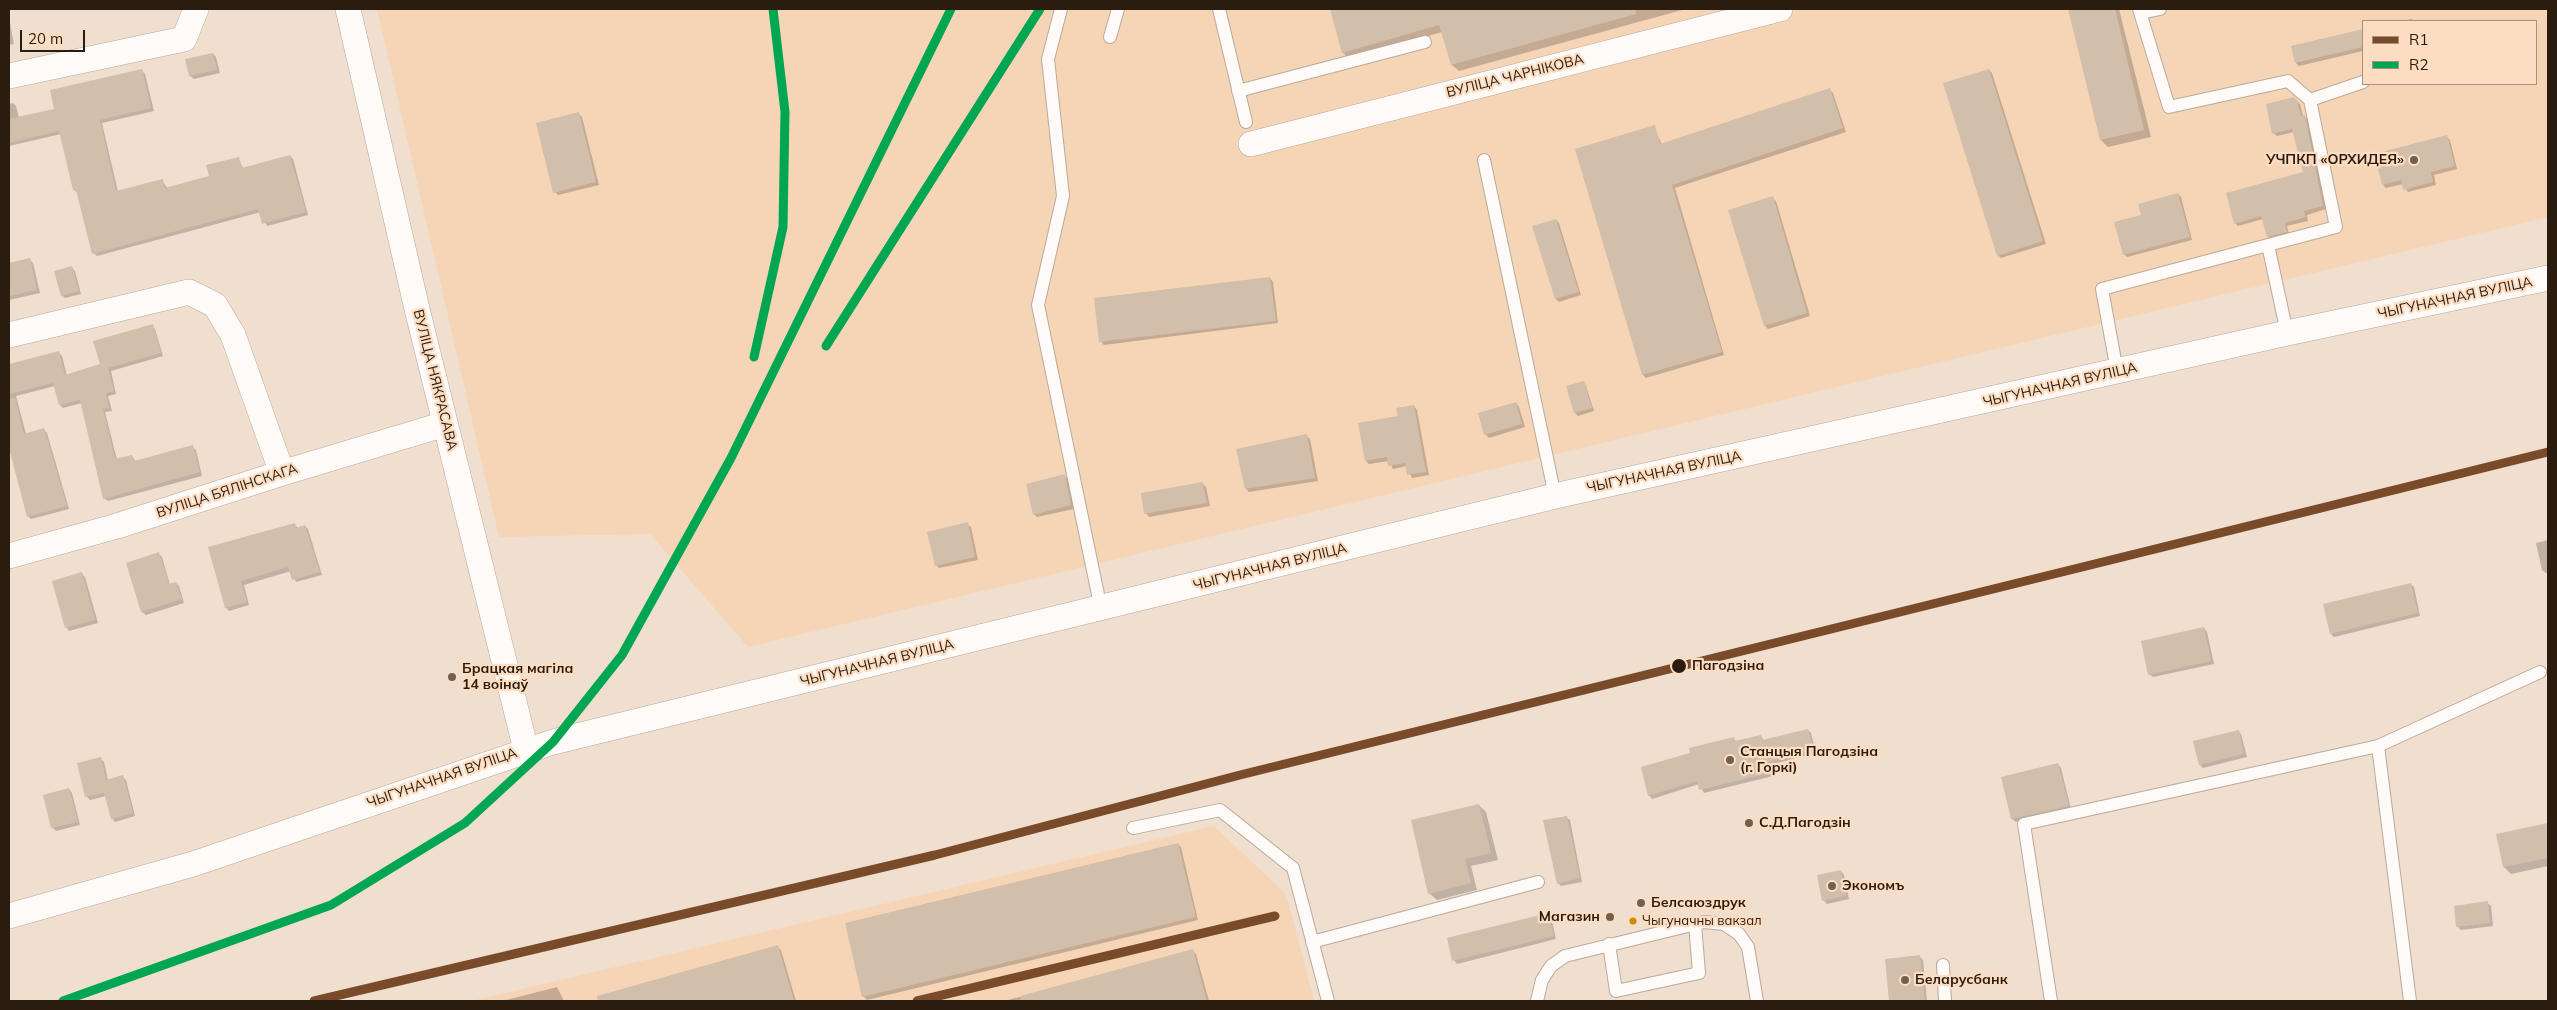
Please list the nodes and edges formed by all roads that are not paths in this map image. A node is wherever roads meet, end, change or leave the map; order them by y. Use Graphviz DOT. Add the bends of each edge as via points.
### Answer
graph roads {
  1 [pos="196,9"];
  2 [pos="348,9"];
  3 [pos="1061,9"];
  4 [pos="1118,9"];
  5 [pos="1219,9"];
  6 [pos="1780,9"];
  7 [pos="2160,9"];
  8 [pos="2140,11"];
  9 [pos="1110,37"];
  10 [pos="1424,42"];
  11 [pos="9,76"];
  12 [pos="2362,82"];
  13 [pos="1238,91"];
  14 [pos="2310,100"];
  15 [pos="1248,133"];
  16 [pos="1484,160"];
  17 [pos="2268,245"];
  18 [pos="2548,278"];
  19 [pos="2286,333"];
  20 [pos="9,335"];
  21 [pos="2118,372"];
  22 [pos="445,424"];
  23 [pos="282,473"];
  24 [pos="1555,496"];
  25 [pos="9,556"];
  26 [pos="1101,609"];
  27 [pos="2540,672"];
  28 [pos="2378,746"];
  29 [pos="526,750"];
  30 [pos="1133,828"];
  31 [pos="1538,882"];
  32 [pos="9,916"];
  33 [pos="1696,924"];
  34 [pos="1312,942"];
  35 [pos="1609,944"];
  36 [pos="1943,965"];
  37 [pos="1328,1001"];
  38 [pos="1536,1001"];
  39 [pos="1758,1001"];
  40 [pos="1945,1001"];
  41 [pos="2051,1001"];
  42 [pos="2410,1001"];
  1 -- 11 [label="street" via="184,40"];
  2 -- 22 [label="street, ВУЛІЦА НЯКРАСАВА"];
  3 -- 26 [label="lane" via="1048,59 1063,196 1038,305"];
  4 -- 9 [label="lane"];
  5 -- 13 [label="lane"];
  6 -- 15 [label="street, ВУЛІЦА ЧАРНІКОВА"];
  7 -- 8 [label="lane"];
  8 -- 14 [label="lane" via="2169,107 2288,82"];
  10 -- 13 [label="lane"];
  12 -- 14 [label="lane"];
  13 -- 15 [label="lane"];
  14 -- 17 [label="lane" via="2336,227"];
  16 -- 24 [label="lane"];
  17 -- 19 [label="lane"];
  17 -- 21 [label="lane" via="2102,289"];
  18 -- 19 [label="street, ЧЫГУНАЧНАЯ ВУЛІЦА"];
  19 -- 21 [label="street, ЧЫГУНАЧНАЯ ВУЛІЦА"];
  20 -- 23 [label="street" via="189,292 215,305 233,335"];
  21 -- 24 [label="street, ЧЫГУНАЧНАЯ ВУЛІЦА"];
  22 -- 23 [label="street, ВУЛІЦА БЯЛІНСКАГА"];
  22 -- 29 [label="street, ВУЛІЦА НЯКРАСАВА"];
  23 -- 25 [label="street, ВУЛІЦА БЯЛІНСКАГА" via="117,526"];
  24 -- 26 [label="street, ЧЫГУНАЧНАЯ ВУЛІЦА"];
  26 -- 29 [label="street, ЧЫГУНАЧНАЯ ВУЛІЦА"];
  27 -- 28 [label="lane"];
  28 -- 41 [label="lane" via="2024,824"];
  28 -- 42 [label="lane"];
  29 -- 32 [label="street, ЧЫГУНАЧНАЯ ВУЛІЦА" via="193,864"];
  30 -- 34 [label="lane" via="1220,810 1293,868"];
  31 -- 34 [label="lane"];
  33 -- 35 [label="lane"];
  33 -- 35 [label="lane" via="1699,973 1616,991"];
  33 -- 39 [label="lane" via="1724,924 1739,934 1748,947"];
  34 -- 37 [label="lane"];
  35 -- 38 [label="lane" via="1565,956 1552,966 1542,980"];
  36 -- 40 [label="lane"];
}
